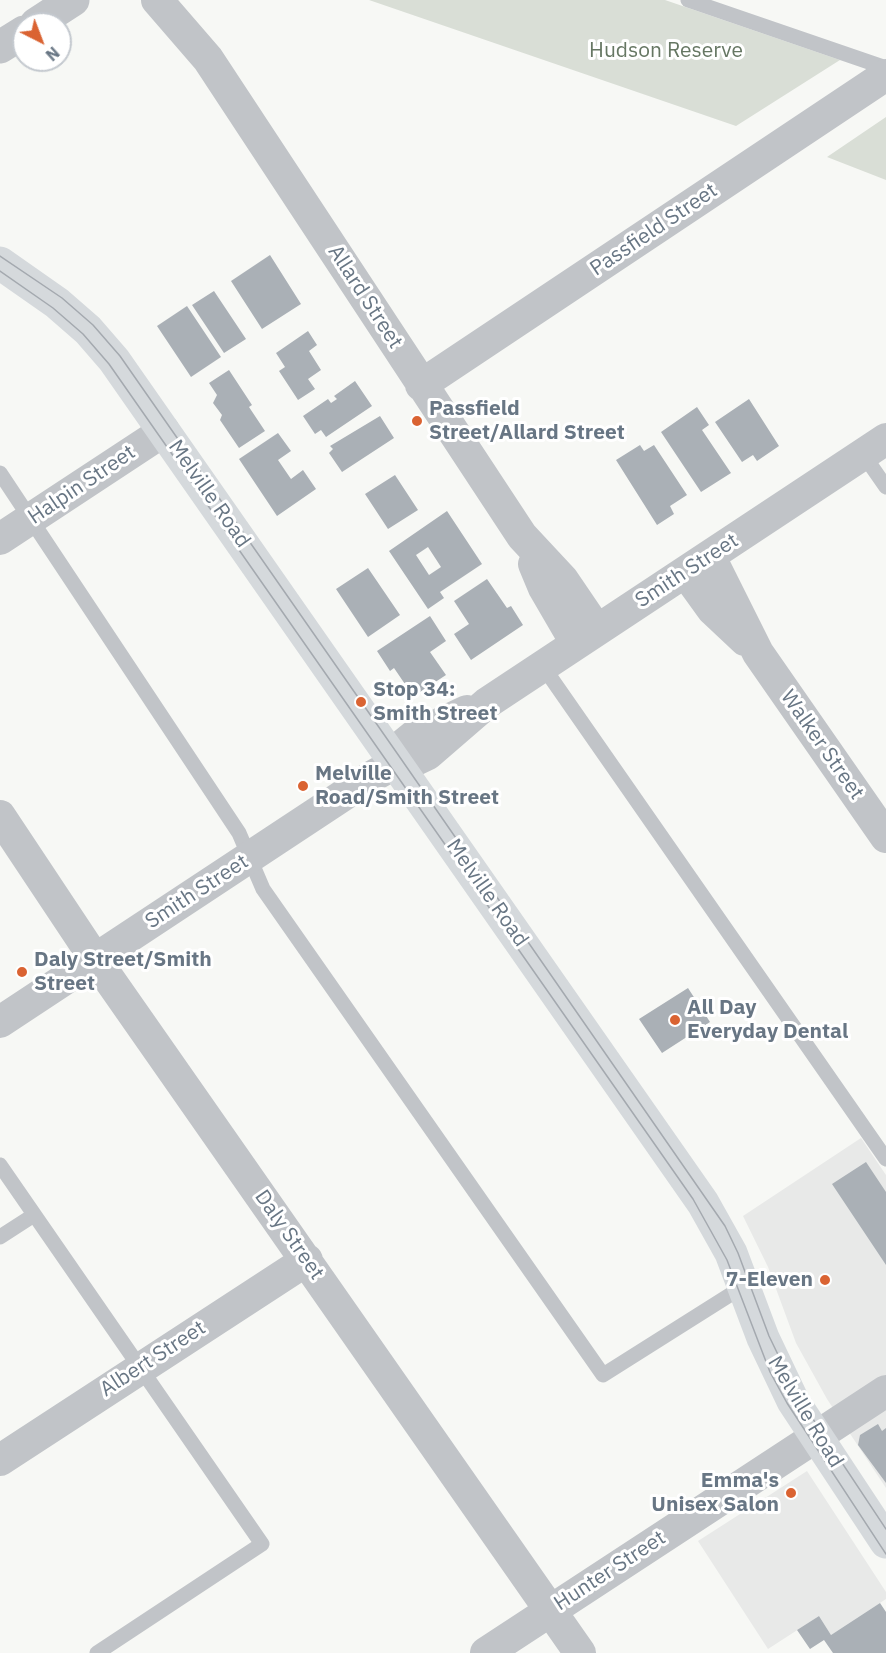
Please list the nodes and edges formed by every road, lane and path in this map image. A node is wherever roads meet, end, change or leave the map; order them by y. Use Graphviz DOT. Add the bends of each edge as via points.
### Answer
graph roads {
  1 [pos="73,0"];
  2 [pos="157,0"];
  3 [pos="183,0"];
  4 [pos="688,0"];
  5 [pos="54,12"];
  6 [pos="208,59"];
  7 [pos="886,68"];
  8 [pos="886,75"];
  9 [pos="0,263"];
  10 [pos="421,384"];
  11 [pos="164,430"];
  12 [pos="875,446"];
  13 [pos="0,473"];
  14 [pos="886,487"];
  15 [pos="31,519"];
  16 [pos="0,539"];
  17 [pos="698,565"];
  18 [pos="586,636"];
  19 [pos="542,665"];
  20 [pos="396,763"];
  21 [pos="0,816"];
  22 [pos="886,837"];
  23 [pos="0,848"];
  24 [pos="248,858"];
  25 [pos="88,964"];
  26 [pos="0,1022"];
  27 [pos="886,1159"];
  28 [pos="0,1166"];
  29 [pos="34,1215"];
  30 [pos="0,1237"];
  31 [pos="299,1265"];
  32 [pos="744,1286"];
  33 [pos="140,1368"];
  34 [pos="886,1391"];
  35 [pos="816,1436"];
  36 [pos="0,1460"];
  37 [pos="886,1542"];
  38 [pos="542,1615"];
  39 [pos="97,1653"];
  40 [pos="486,1653"];
  41 [pos="558,1653"];
  42 [pos="580,1653"];
  1 -- 5 [label="street"];
  2 -- 6 [label="street, Allard Street"];
  3 -- 6 [label="street, Allard Street"];
  4 -- 7 [label="lane"];
  6 -- 10 [label="street, Allard Street"];
  8 -- 10 [label="street, Passfield Street"];
  9 -- 11 [label="main road, Melville Road" via="88,330"];
  10 -- 18 [label="street, Allard Street" via="522,536 544,588"];
  11 -- 15 [label="street, Halpin Street"];
  11 -- 20 [label="main road, Melville Road"];
  12 -- 14 [label="lane"];
  12 -- 17 [label="street, Smith Street"];
  13 -- 15 [label="lane"];
  15 -- 16 [label="street, Halpin Street"];
  15 -- 24 [label="lane" via="239,833"];
  17 -- 18 [label="street, Smith Street"];
  17 -- 22 [label="street, Walker Street" via="712,609 758,653"];
  18 -- 19 [label="street, Smith Street"];
  19 -- 20 [label="street, Smith Street" via="487,703 428,754 405,765"];
  19 -- 27 [label="lane"];
  20 -- 24 [label="street, Smith Street"];
  20 -- 32 [label="main road, Melville Road" via="703,1203"];
  21 -- 25 [label="street, Daly Street"];
  23 -- 25 [label="street, Daly Street"];
  24 -- 25 [label="street, Smith Street"];
  24 -- 32 [label="lane" via="263,889 603,1375"];
  25 -- 26 [label="street, Smith Street"];
  25 -- 31 [label="street, Daly Street"];
  28 -- 29 [label="lane"];
  29 -- 30 [label="lane"];
  29 -- 33 [label="lane"];
  31 -- 33 [label="street, Albert Street"];
  31 -- 38 [label="street, Daly Street"];
  32 -- 35 [label="main road, Melville Road" via="776,1369"];
  33 -- 36 [label="street, Albert Street"];
  33 -- 39 [label="lane" via="262,1544"];
  34 -- 35 [label="street, Hunter Street"];
  35 -- 37 [label="main road, Melville Road"];
  35 -- 38 [label="street, Hunter Street"];
  38 -- 40 [label="street, Hunter Street"];
  38 -- 41 [label="street, Daly Street"];
  38 -- 42 [label="street, Daly Street"];
}
